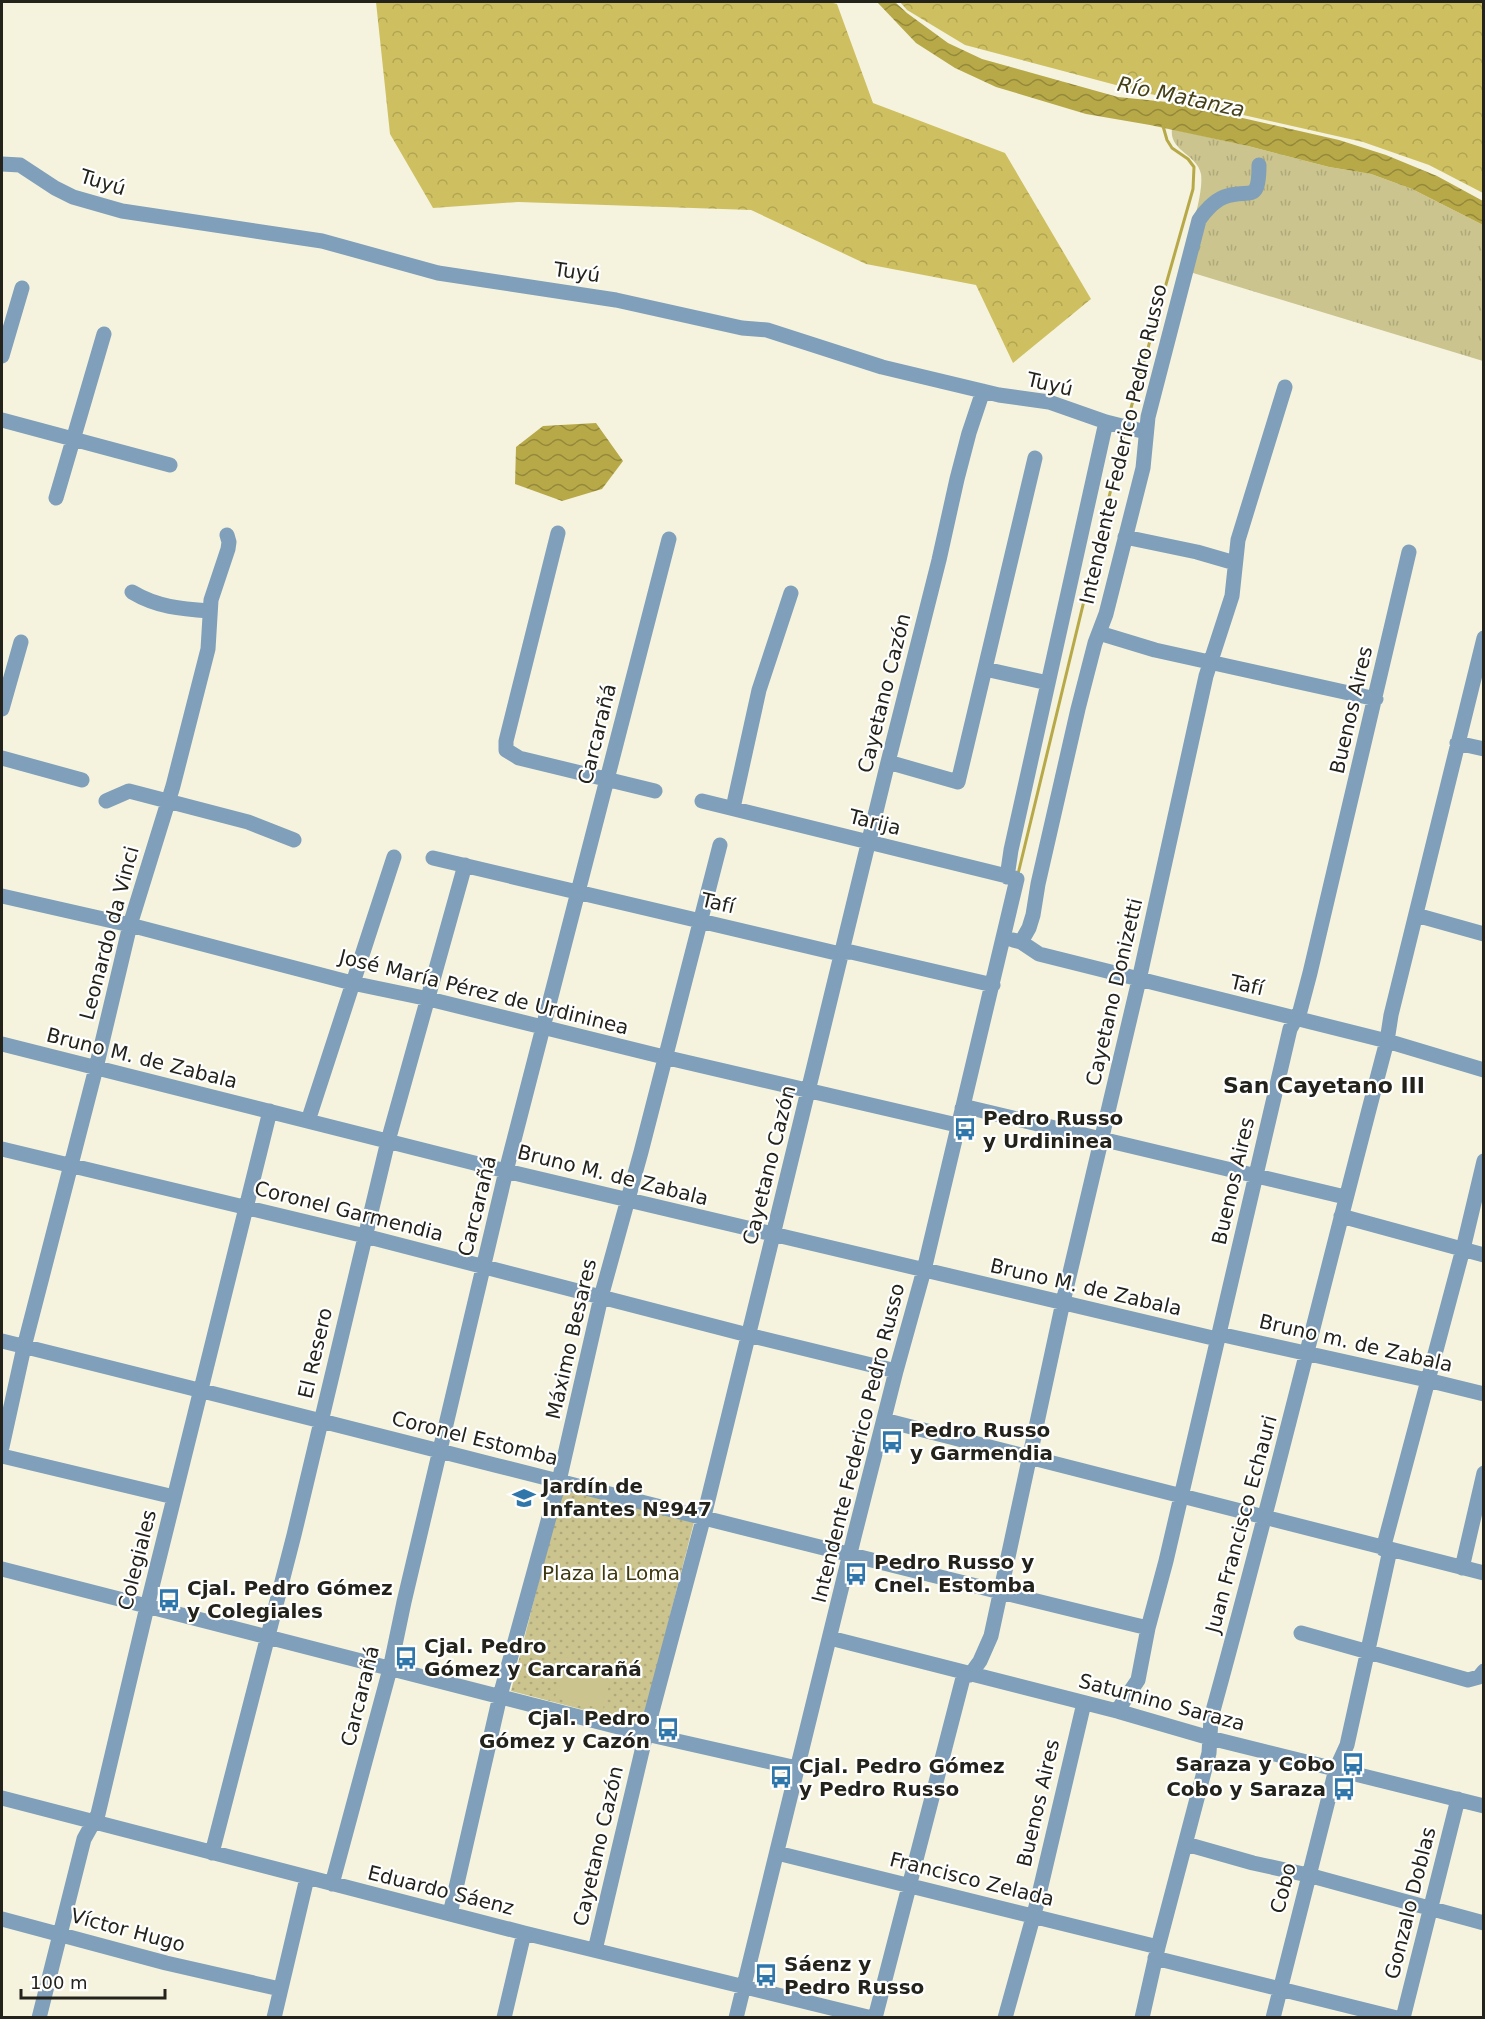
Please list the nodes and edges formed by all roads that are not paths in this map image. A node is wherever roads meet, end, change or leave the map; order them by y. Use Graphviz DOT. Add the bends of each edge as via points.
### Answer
graph roads {
  1 [pos="2,164"];
  2 [pos="1259,165"];
  3 [pos="22,288"];
  4 [pos="104,334"];
  5 [pos="2,356"];
  6 [pos="1285,387"];
  7 [pos="983,390"];
  8 [pos="2,420"];
  9 [pos="1126,427"];
  10 [pos="73,439"];
  11 [pos="1035,458"];
  12 [pos="170,465"];
  13 [pos="56,498"];
  14 [pos="558,533"];
  15 [pos="227,535"];
  16 [pos="1125,537"];
  17 [pos="669,539"];
  18 [pos="1408,552"];
  19 [pos="1234,562"];
  20 [pos="132,592"];
  21 [pos="791,593"];
  22 [pos="210,610"];
  23 [pos="1099,633"];
  24 [pos="1484,639"];
  25 [pos="21,642"];
  26 [pos="1210,662"];
  27 [pos="985,669"];
  28 [pos="1048,683"];
  29 [pos="1376,699"];
  30 [pos="2,709"];
  31 [pos="1457,743"];
  32 [pos="1484,749"];
  33 [pos="2,758"];
  34 [pos="888,762"];
  35 [pos="82,780"];
  36 [pos="607,780"];
  37 [pos="655,791"];
  38 [pos="106,801"];
  39 [pos="168,801"];
  40 [pos="702,801"];
  41 [pos="733,808"];
  42 [pos="294,840"];
  43 [pos="869,842"];
  44 [pos="720,845"];
  45 [pos="394,857"];
  46 [pos="434,858"];
  47 [pos="465,865"];
  48 [pos="1012,878"];
  49 [pos="1038,884"];
  50 [pos="579,891"];
  51 [pos="2,896"];
  52 [pos="1416,915"];
  53 [pos="702,921"];
  54 [pos="130,925"];
  55 [pos="1484,934"];
  56 [pos="1003,939"];
  57 [pos="1021,942"];
  58 [pos="842,952"];
  59 [pos="1139,980"];
  60 [pos="352,983"];
  61 [pos="993,985"];
  62 [pos="429,999"];
  63 [pos="1296,1018"];
  64 [pos="544,1028"];
  65 [pos="1387,1041"];
  66 [pos="2,1044"];
  67 [pos="664,1057"];
  68 [pos="96,1068"];
  69 [pos="1484,1070"];
  70 [pos="808,1091"];
  71 [pos="962,1108"];
  72 [pos="270,1111"];
  73 [pos="308,1121"];
  74 [pos="957,1125"];
  75 [pos="1102,1138"];
  76 [pos="388,1141"];
  77 [pos="2,1149"];
  78 [pos="1484,1161"];
  79 [pos="71,1166"];
  80 [pos="506,1171"];
  81 [pos="1256,1175"];
  82 [pos="1345,1197"];
  83 [pos="627,1200"];
  84 [pos="247,1207"];
  85 [pos="1341,1216"];
  86 [pos="773,1235"];
  87 [pos="365,1236"];
  88 [pos="1463,1249"];
  89 [pos="1484,1255"];
  90 [pos="484,1267"];
  91 [pos="924,1270"];
  92 [pos="601,1297"];
  93 [pos="1063,1302"];
  94 [pos="748,1335"];
  95 [pos="1218,1337"];
  96 [pos="2,1341"];
  97 [pos="24,1347"];
  98 [pos="1308,1354"];
  99 [pos="896,1371"];
  100 [pos="1427,1380"];
  101 [pos="201,1390"];
  102 [pos="1484,1394"];
  103 [pos="884,1420"];
  104 [pos="321,1421"];
  105 [pos="2,1447"];
  106 [pos="440,1450"];
  107 [pos="2,1456"];
  108 [pos="1030,1458"];
  109 [pos="1484,1473"];
  110 [pos="559,1481"];
  111 [pos="1180,1495"];
  112 [pos="174,1497"];
  113 [pos="704,1516"];
  114 [pos="1265,1517"];
  115 [pos="1386,1550"];
  116 [pos="849,1555"];
  117 [pos="1462,1568"];
  118 [pos="2,1569"];
  119 [pos="1484,1573"];
  120 [pos="1000,1593"];
  121 [pos="147,1607"];
  122 [pos="1148,1628"];
  123 [pos="1301,1633"];
  124 [pos="267,1638"];
  125 [pos="830,1638"];
  126 [pos="1368,1653"];
  127 [pos="390,1669"];
  128 [pos="1484,1671"];
  129 [pos="967,1674"];
  130 [pos="500,1696"];
  131 [pos="1084,1703"];
  132 [pos="1117,1711"];
  133 [pos="646,1734"];
  134 [pos="1210,1738"];
  135 [pos="797,1768"];
  136 [pos="1336,1769"];
  137 [pos="2,1798"];
  138 [pos="1458,1798"];
  139 [pos="1484,1806"];
  140 [pos="94,1822"];
  141 [pos="1186,1844"];
  142 [pos="212,1853"];
  143 [pos="777,1853"];
  144 [pos="1308,1875"];
  145 [pos="307,1878"];
  146 [pos="332,1884"];
  147 [pos="910,1886"];
  148 [pos="1431,1907"];
  149 [pos="450,1914"];
  150 [pos="1033,1915"];
  151 [pos="2,1919"];
  152 [pos="1484,1923"];
  153 [pos="524,1933"];
  154 [pos="60,1934"];
  155 [pos="595,1950"];
  156 [pos="1156,1953"];
  157 [pos="744,1987"];
  158 [pos="1280,1988"];
  159 [pos="280,1989"];
  160 [pos="39,2018"];
  161 [pos="274,2018"];
  162 [pos="504,2018"];
  163 [pos="736,2018"];
  164 [pos="874,2018"];
  165 [pos="1005,2018"];
  166 [pos="1142,2018"];
  167 [pos="1273,2018"];
  168 [pos="1397,2018"];
  169 [pos="1403,2018"];
  1 -- 7 [label="street, Tuyú" via="20,165 74,197 122,211 322,241 438,273 616,300 742,328 768,330 882,367"];
  2 -- 9 [label="street, Intendente Federico Pedro Russo" via="1259,182 1253,192 1223,197 1199,220 1148,417"];
  3 -- 5 [label="street"];
  4 -- 10 [label="street"];
  6 -- 19 [label="street, Cayetano Donizetti"];
  7 -- 9 [label="street, Tuyú" via="1049,402"];
  7 -- 34 [label="street, Cayetano Cazón"];
  8 -- 10 [label="street"];
  9 -- 16 [label="street, Intendente Federico Pedro Russo" via="1143,468"];
  9 -- 28 [label="street, Intendente Federico Pedro Russo"];
  10 -- 12 [label="street"];
  10 -- 13 [label="street"];
  11 -- 27 [label="street"];
  14 -- 36 [label="street" via="506,750 519,758"];
  15 -- 22 [label="street, Leonardo da Vinci" via="228,549"];
  16 -- 19 [label="street"];
  16 -- 23 [label="street, Intendente Federico Pedro Russo"];
  17 -- 36 [label="street, Carcarañá"];
  18 -- 29 [label="street, Buenos Aires"];
  19 -- 26 [label="street, Cayetano Donizetti" via="1232,596"];
  20 -- 22 [label="street" via="174,608"];
  21 -- 41 [label="street" via="759,690"];
  22 -- 39 [label="street, Leonardo da Vinci" via="208,650"];
  23 -- 26 [label="street"];
  23 -- 49 [label="street, Intendente Federico Pedro Russo"];
  24 -- 31 [label="street, Juan Francisco Echauri"];
  25 -- 30 [label="street"];
  26 -- 29 [label="street"];
  26 -- 59 [label="street, Cayetano Donizetti"];
  27 -- 28 [label="street"];
  27 -- 34 [label="street" via="958,782"];
  28 -- 48 [label="street, Intendente Federico Pedro Russo" via="1011,850"];
  29 -- 63 [label="street, Buenos Aires"];
  31 -- 32 [label="street"];
  31 -- 52 [label="street, Juan Francisco Echauri"];
  33 -- 35 [label="street"];
  34 -- 43 [label="street, Cayetano Cazón"];
  36 -- 37 [label="street"];
  36 -- 50 [label="street, Carcarañá"];
  38 -- 39 [label="street" via="129,791"];
  39 -- 42 [label="street" via="248,822"];
  39 -- 54 [label="street, Leonardo da Vinci"];
  40 -- 41 [label="street, Tarija"];
  41 -- 43 [label="street, Tarija"];
  43 -- 48 [label="street, Tarija"];
  43 -- 58 [label="street, Cayetano Cazón"];
  44 -- 53 [label="street, Máximo Besares"];
  45 -- 60 [label="street"];
  46 -- 47 [label="street, Tafí"];
  47 -- 50 [label="street, Tafí"];
  47 -- 62 [label="street, El Resero"];
  48 -- 49 [label="street, Tarija"];
  48 -- 56 [label="street, Intendente Federico Pedro Russo"];
  49 -- 57 [label="street, Intendente Federico Pedro Russo" via="1034,915"];
  50 -- 53 [label="street, Tafí"];
  50 -- 64 [label="street, Carcarañá"];
  51 -- 54 [label="street, José María Pérez de Urdininea"];
  52 -- 55 [label="street"];
  52 -- 65 [label="street, Juan Francisco Echauri"];
  53 -- 58 [label="street, Tafí"];
  53 -- 67 [label="street, Máximo Besares"];
  54 -- 60 [label="street, José María Pérez de Urdininea"];
  54 -- 68 [label="street, Leonardo da Vinci"];
  56 -- 57 [label="street, Tafí"];
  56 -- 61 [label="street, Intendente Federico Pedro Russo"];
  57 -- 59 [label="street, Tafí" via="1039,954"];
  58 -- 61 [label="street, Tafí"];
  58 -- 70 [label="street, Cayetano Cazón"];
  59 -- 63 [label="street, Tafí"];
  59 -- 75 [label="street, Cayetano Donizetti"];
  60 -- 62 [label="street, José María Pérez de Urdininea"];
  60 -- 73 [label="street"];
  61 -- 71 [label="street, Intendente Federico Pedro Russo"];
  62 -- 64 [label="street, José María Pérez de Urdininea"];
  62 -- 76 [label="street, El Resero"];
  63 -- 65 [label="street, Tafí"];
  63 -- 81 [label="street, Buenos Aires" via="1290,1029"];
  64 -- 67 [label="street, José María Pérez de Urdininea"];
  64 -- 80 [label="street, Carcarañá"];
  65 -- 69 [label="street, Tafí"];
  65 -- 82 [label="street, Juan Francisco Echauri"];
  66 -- 68 [label="street, Bruno M. de Zabala"];
  67 -- 70 [label="street, José María Pérez de Urdininea"];
  67 -- 83 [label="street, Máximo Besares"];
  68 -- 72 [label="street, Bruno M. de Zabala"];
  68 -- 79 [label="street, Leonardo da Vinci"];
  70 -- 74 [label="street, José María Pérez de Urdininea"];
  70 -- 86 [label="street, Cayetano Cazón"];
  71 -- 74 [label="street, Intendente Federico Pedro Russo"];
  71 -- 75 [label="street"];
  72 -- 73 [label="street, Bruno M. de Zabala"];
  72 -- 84 [label="street, Colegiales"];
  73 -- 76 [label="street, Bruno M. de Zabala"];
  74 -- 91 [label="street, Intendente Federico Pedro Russo"];
  75 -- 81 [label="street"];
  75 -- 93 [label="street, Cayetano Donizetti"];
  76 -- 80 [label="street, Bruno M. de Zabala"];
  76 -- 87 [label="street, El Resero"];
  77 -- 79 [label="street, Coronel Garmendia"];
  78 -- 88 [label="street, Cobo"];
  79 -- 84 [label="street, Coronel Garmendia"];
  79 -- 97 [label="street, Leonardo da Vinci"];
  80 -- 83 [label="street, Bruno M. de Zabala"];
  80 -- 90 [label="street, Carcarañá"];
  81 -- 82 [label="street"];
  81 -- 95 [label="street, Buenos Aires"];
  82 -- 85 [label="street, Juan Francisco Echauri"];
  83 -- 86 [label="street, Bruno M. de Zabala"];
  83 -- 92 [label="street, Máximo Besares"];
  84 -- 87 [label="street, Coronel Garmendia"];
  84 -- 101 [label="street, Colegiales"];
  85 -- 88 [label="street"];
  85 -- 98 [label="street, Juan Francisco Echauri"];
  86 -- 91 [label="street, Bruno M. de Zabala"];
  86 -- 94 [label="street, Cayetano Cazón"];
  87 -- 90 [label="street, Coronel Garmendia"];
  87 -- 104 [label="street, El Resero"];
  88 -- 89 [label="street"];
  88 -- 100 [label="street, Cobo"];
  90 -- 92 [label="street, Coronel Garmendia"];
  90 -- 106 [label="street, Carcarañá"];
  91 -- 93 [label="street, Bruno M. de Zabala"];
  91 -- 99 [label="street, Intendente Federico Pedro Russo"];
  92 -- 94 [label="street, Coronel Garmendia"];
  92 -- 110 [label="street, Máximo Besares"];
  93 -- 95 [label="street, Bruno M. de Zabala"];
  93 -- 108 [label="street, Cayetano Donizetti"];
  94 -- 99 [label="street, Coronel Garmendia"];
  94 -- 113 [label="street, Cayetano Cazón"];
  95 -- 98 [label="street, Bruno m. de Zabala"];
  95 -- 111 [label="street, Buenos Aires"];
  96 -- 97 [label="street, Coronel Estomba"];
  97 -- 101 [label="street, Coronel Estomba"];
  97 -- 105 [label="street, Leonardo da Vinci"];
  98 -- 100 [label="street, Bruno m. de Zabala"];
  98 -- 114 [label="street, Juan Francisco Echauri"];
  99 -- 103 [label="street, Intendente Federico Pedro Russo"];
  100 -- 102 [label="street, Bruno m. de Zabala"];
  100 -- 115 [label="street, Cobo"];
  101 -- 104 [label="street, Coronel Estomba"];
  101 -- 112 [label="street, Colegiales"];
  103 -- 108 [label="street"];
  103 -- 116 [label="street, Intendente Federico Pedro Russo"];
  104 -- 106 [label="street, Coronel Estomba"];
  104 -- 124 [label="street, El Resero"];
  106 -- 110 [label="street, Coronel Estomba"];
  106 -- 127 [label="street, Carcarañá"];
  107 -- 112 [label="street"];
  108 -- 111 [label="street"];
  108 -- 120 [label="street, Cayetano Donizetti"];
  109 -- 117 [label="street"];
  110 -- 113 [label="street, Coronel Estomba"];
  110 -- 130 [label="street, Máximo Besares"];
  111 -- 114 [label="street"];
  111 -- 122 [label="street, Buenos Aires"];
  112 -- 121 [label="street, Colegiales"];
  113 -- 116 [label="street, Coronel Estomba"];
  113 -- 133 [label="street, Cayetano Cazón"];
  114 -- 115 [label="street"];
  114 -- 134 [label="street, Juan Francisco Echauri" via="1211,1718"];
  115 -- 117 [label="street"];
  115 -- 126 [label="street, Cobo"];
  116 -- 120 [label="street, Coronel Estomba"];
  116 -- 125 [label="street, Intendente Federico Pedro Russo"];
  117 -- 119 [label="street"];
  118 -- 121 [label="street"];
  120 -- 122 [label="street, Coronel Estomba"];
  120 -- 129 [label="street, Cayetano Donizetti" via="991,1636 980,1660"];
  121 -- 124 [label="street"];
  121 -- 140 [label="street, Colegiales"];
  122 -- 132 [label="street, Buenos Aires" via="1138,1680"];
  123 -- 126 [label="street"];
  124 -- 127 [label="street"];
  124 -- 142 [label="street, El Resero"];
  125 -- 129 [label="street, Saturnino Saraza"];
  125 -- 135 [label="street, Intendente Federico Pedro Russo"];
  126 -- 128 [label="street" via="1468,1680"];
  126 -- 136 [label="street, Cobo" via="1347,1745"];
  127 -- 130 [label="street"];
  127 -- 146 [label="street, Carcarañá"];
  129 -- 131 [label="street, Saturnino Saraza"];
  129 -- 147 [label="street, Cayetano Donizetti"];
  130 -- 133 [label="street"];
  130 -- 149 [label="street, Máximo Besares"];
  131 -- 132 [label="street, Saturnino Saraza"];
  131 -- 150 [label="street, Buenos Aires"];
  132 -- 134 [label="street, Saturnino Saraza"];
  133 -- 135 [label="street"];
  133 -- 155 [label="street, Cayetano Cazón"];
  134 -- 136 [label="street, Saturnino Saraza"];
  134 -- 141 [label="street, Juan Francisco Echauri"];
  135 -- 143 [label="street, Intendente Federico Pedro Russo"];
  136 -- 138 [label="street, Saturnino Saraza"];
  136 -- 144 [label="street, Cobo"];
  137 -- 140 [label="street, Eduardo Sáenz"];
  138 -- 139 [label="street, Saturnino Saraza"];
  138 -- 148 [label="street, Gonzalo Doblas"];
  140 -- 142 [label="street, Eduardo Sáenz"];
  140 -- 154 [label="street, Colegiales" via="84,1839"];
  141 -- 144 [label="street"];
  141 -- 156 [label="street, Juan Francisco Echauri"];
  142 -- 145 [label="street, Eduardo Sáenz"];
  143 -- 147 [label="street, Francisco Zelada"];
  143 -- 157 [label="street, Intendente Federico Pedro Russo"];
  144 -- 148 [label="street"];
  144 -- 158 [label="street, Cobo"];
  145 -- 146 [label="street, Eduardo Sáenz"];
  145 -- 159 [label="street"];
  146 -- 149 [label="street, Eduardo Sáenz"];
  147 -- 150 [label="street, Francisco Zelada"];
  147 -- 164 [label="street, Cayetano Donizetti"];
  148 -- 152 [label="street"];
  148 -- 169 [label="street, Gonzalo Doblas"];
  149 -- 153 [label="street, Eduardo Sáenz"];
  150 -- 156 [label="street, Francisco Zelada"];
  150 -- 165 [label="street, Buenos Aires"];
  151 -- 154 [label="street, Víctor Hugo"];
  153 -- 155 [label="street, Eduardo Sáenz"];
  153 -- 162 [label="street"];
  154 -- 159 [label="street, Víctor Hugo"];
  154 -- 160 [label="street, Colegiales"];
  155 -- 157 [label="street, Eduardo Sáenz"];
  156 -- 158 [label="street, Francisco Zelada"];
  156 -- 166 [label="street, Juan Francisco Echauri"];
  157 -- 163 [label="street, Intendente Federico Pedro Russo"];
  157 -- 164 [label="street, Eduardo Sáenz"];
  158 -- 167 [label="street, Cobo"];
  158 -- 168 [label="street, Francisco Zelada"];
  159 -- 161 [label="street"];
}
